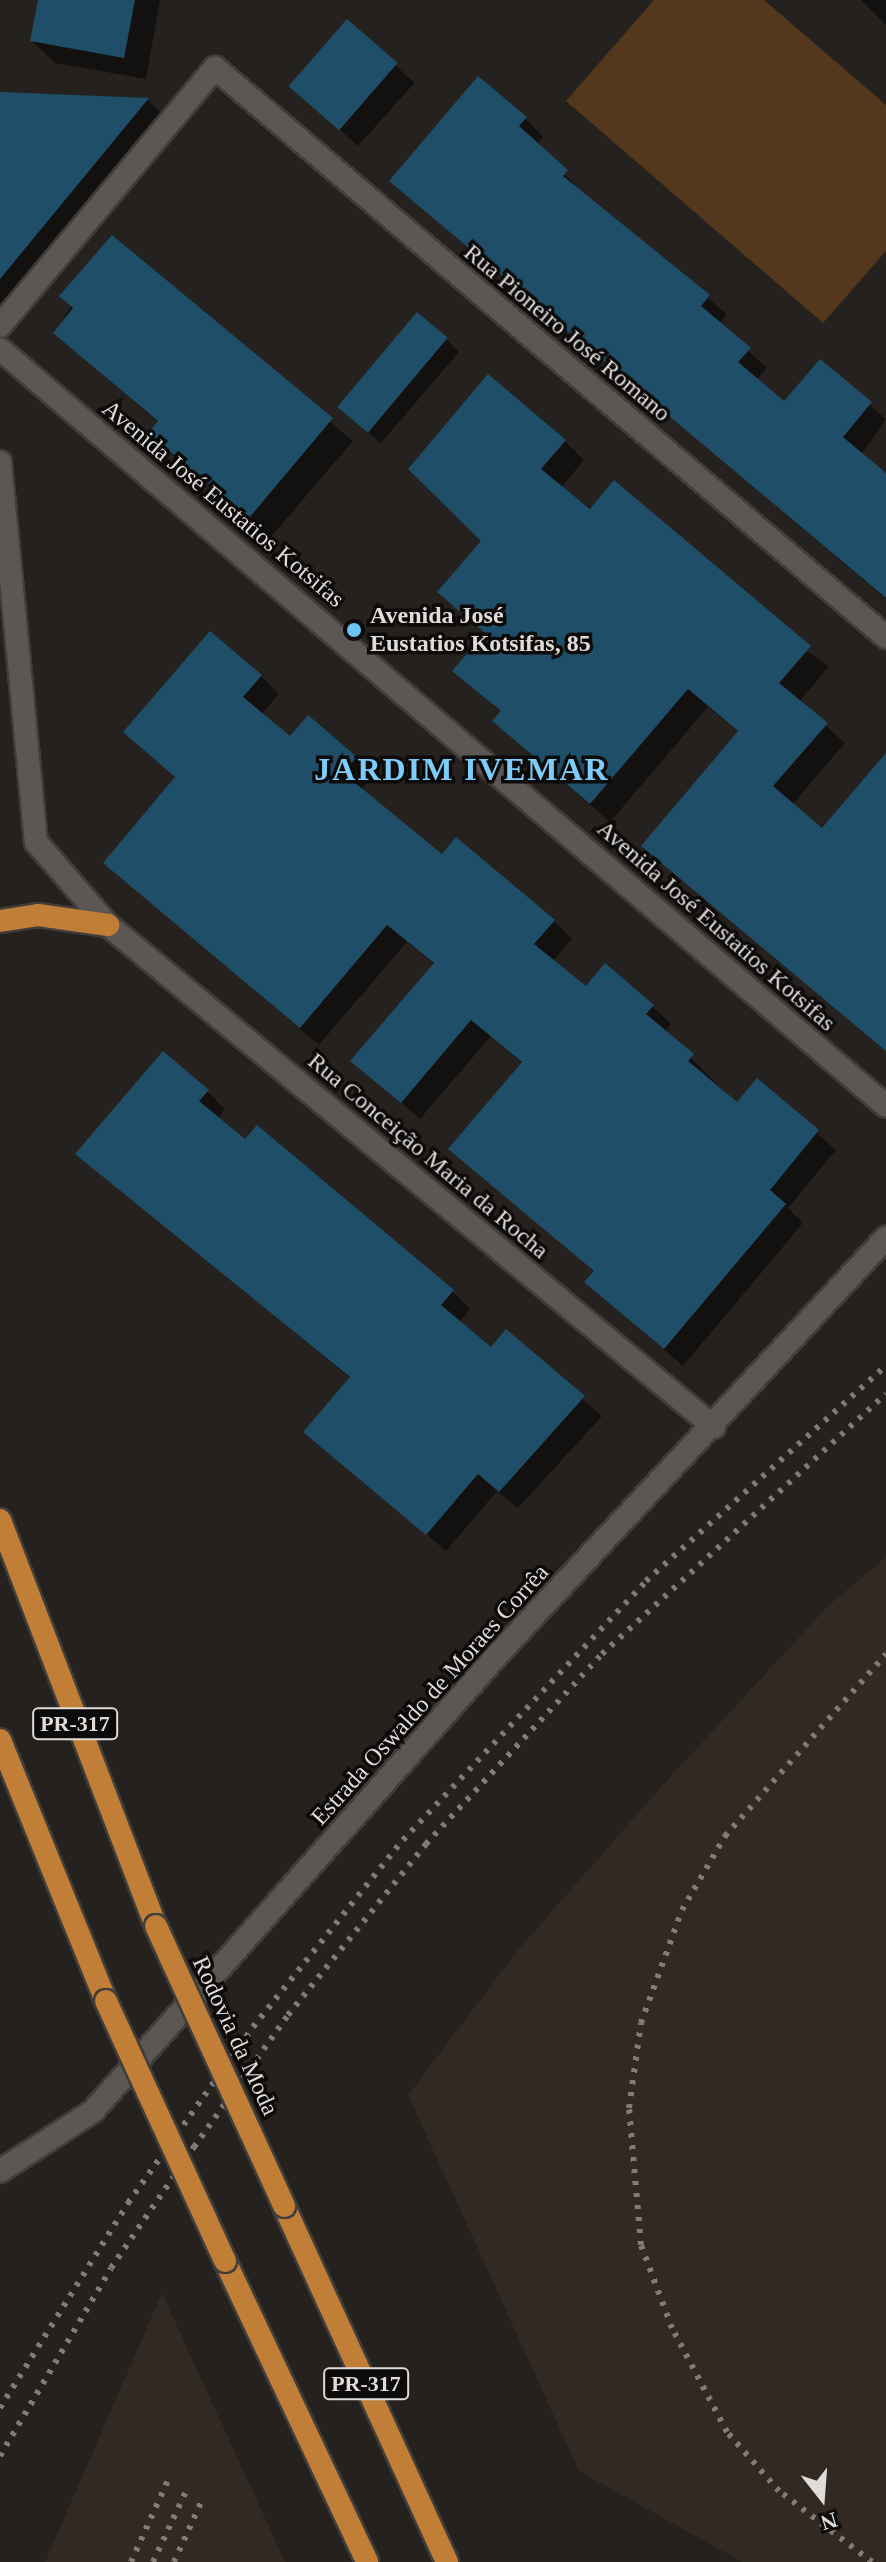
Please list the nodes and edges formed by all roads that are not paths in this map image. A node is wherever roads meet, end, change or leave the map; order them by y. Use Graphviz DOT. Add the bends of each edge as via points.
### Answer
graph roads {
  1 [pos="0,326"];
  2 [pos="0,349"];
  3 [pos="0,462"];
  4 [pos="886,637"];
  5 [pos="0,921"];
  6 [pos="108,925"];
  7 [pos="886,1106"];
  8 [pos="886,1238"];
  9 [pos="714,1427"];
  10 [pos="0,1520"];
  11 [pos="0,1740"];
  12 [pos="0,1783"];
  13 [pos="68,1916"];
  14 [pos="0,2171"];
  15 [pos="367,2562"];
  16 [pos="447,2562"];
  1 -- 4 [label="street, Rua Pioneiro José Romano" via="215,68"];
  2 -- 7 [label="street, Avenida José Eustatios Kotsifas"];
  3 -- 6 [label="street, Rua Conceição Maria da Rocha" via="36,842"];
  5 -- 6 [label="highway" via="38,915"];
  6 -- 9 [label="street, Rua Conceição Maria da Rocha"];
  8 -- 9 [label="street, Estrada Oswaldo de Moraes Corrêa"];
  9 -- 14 [label="street, Estrada Oswaldo de Moraes Corrêa" via="501,1651 93,2111"];
  10 -- 16 [label="highway, Rodovia da Moda / PR-317, bridge" via="156,1926"];
  11 -- 13 [label="highway, PR-317"];
  12 -- 13 [label="highway"];
  13 -- 15 [label="highway, PR-317, bridge"];
}
